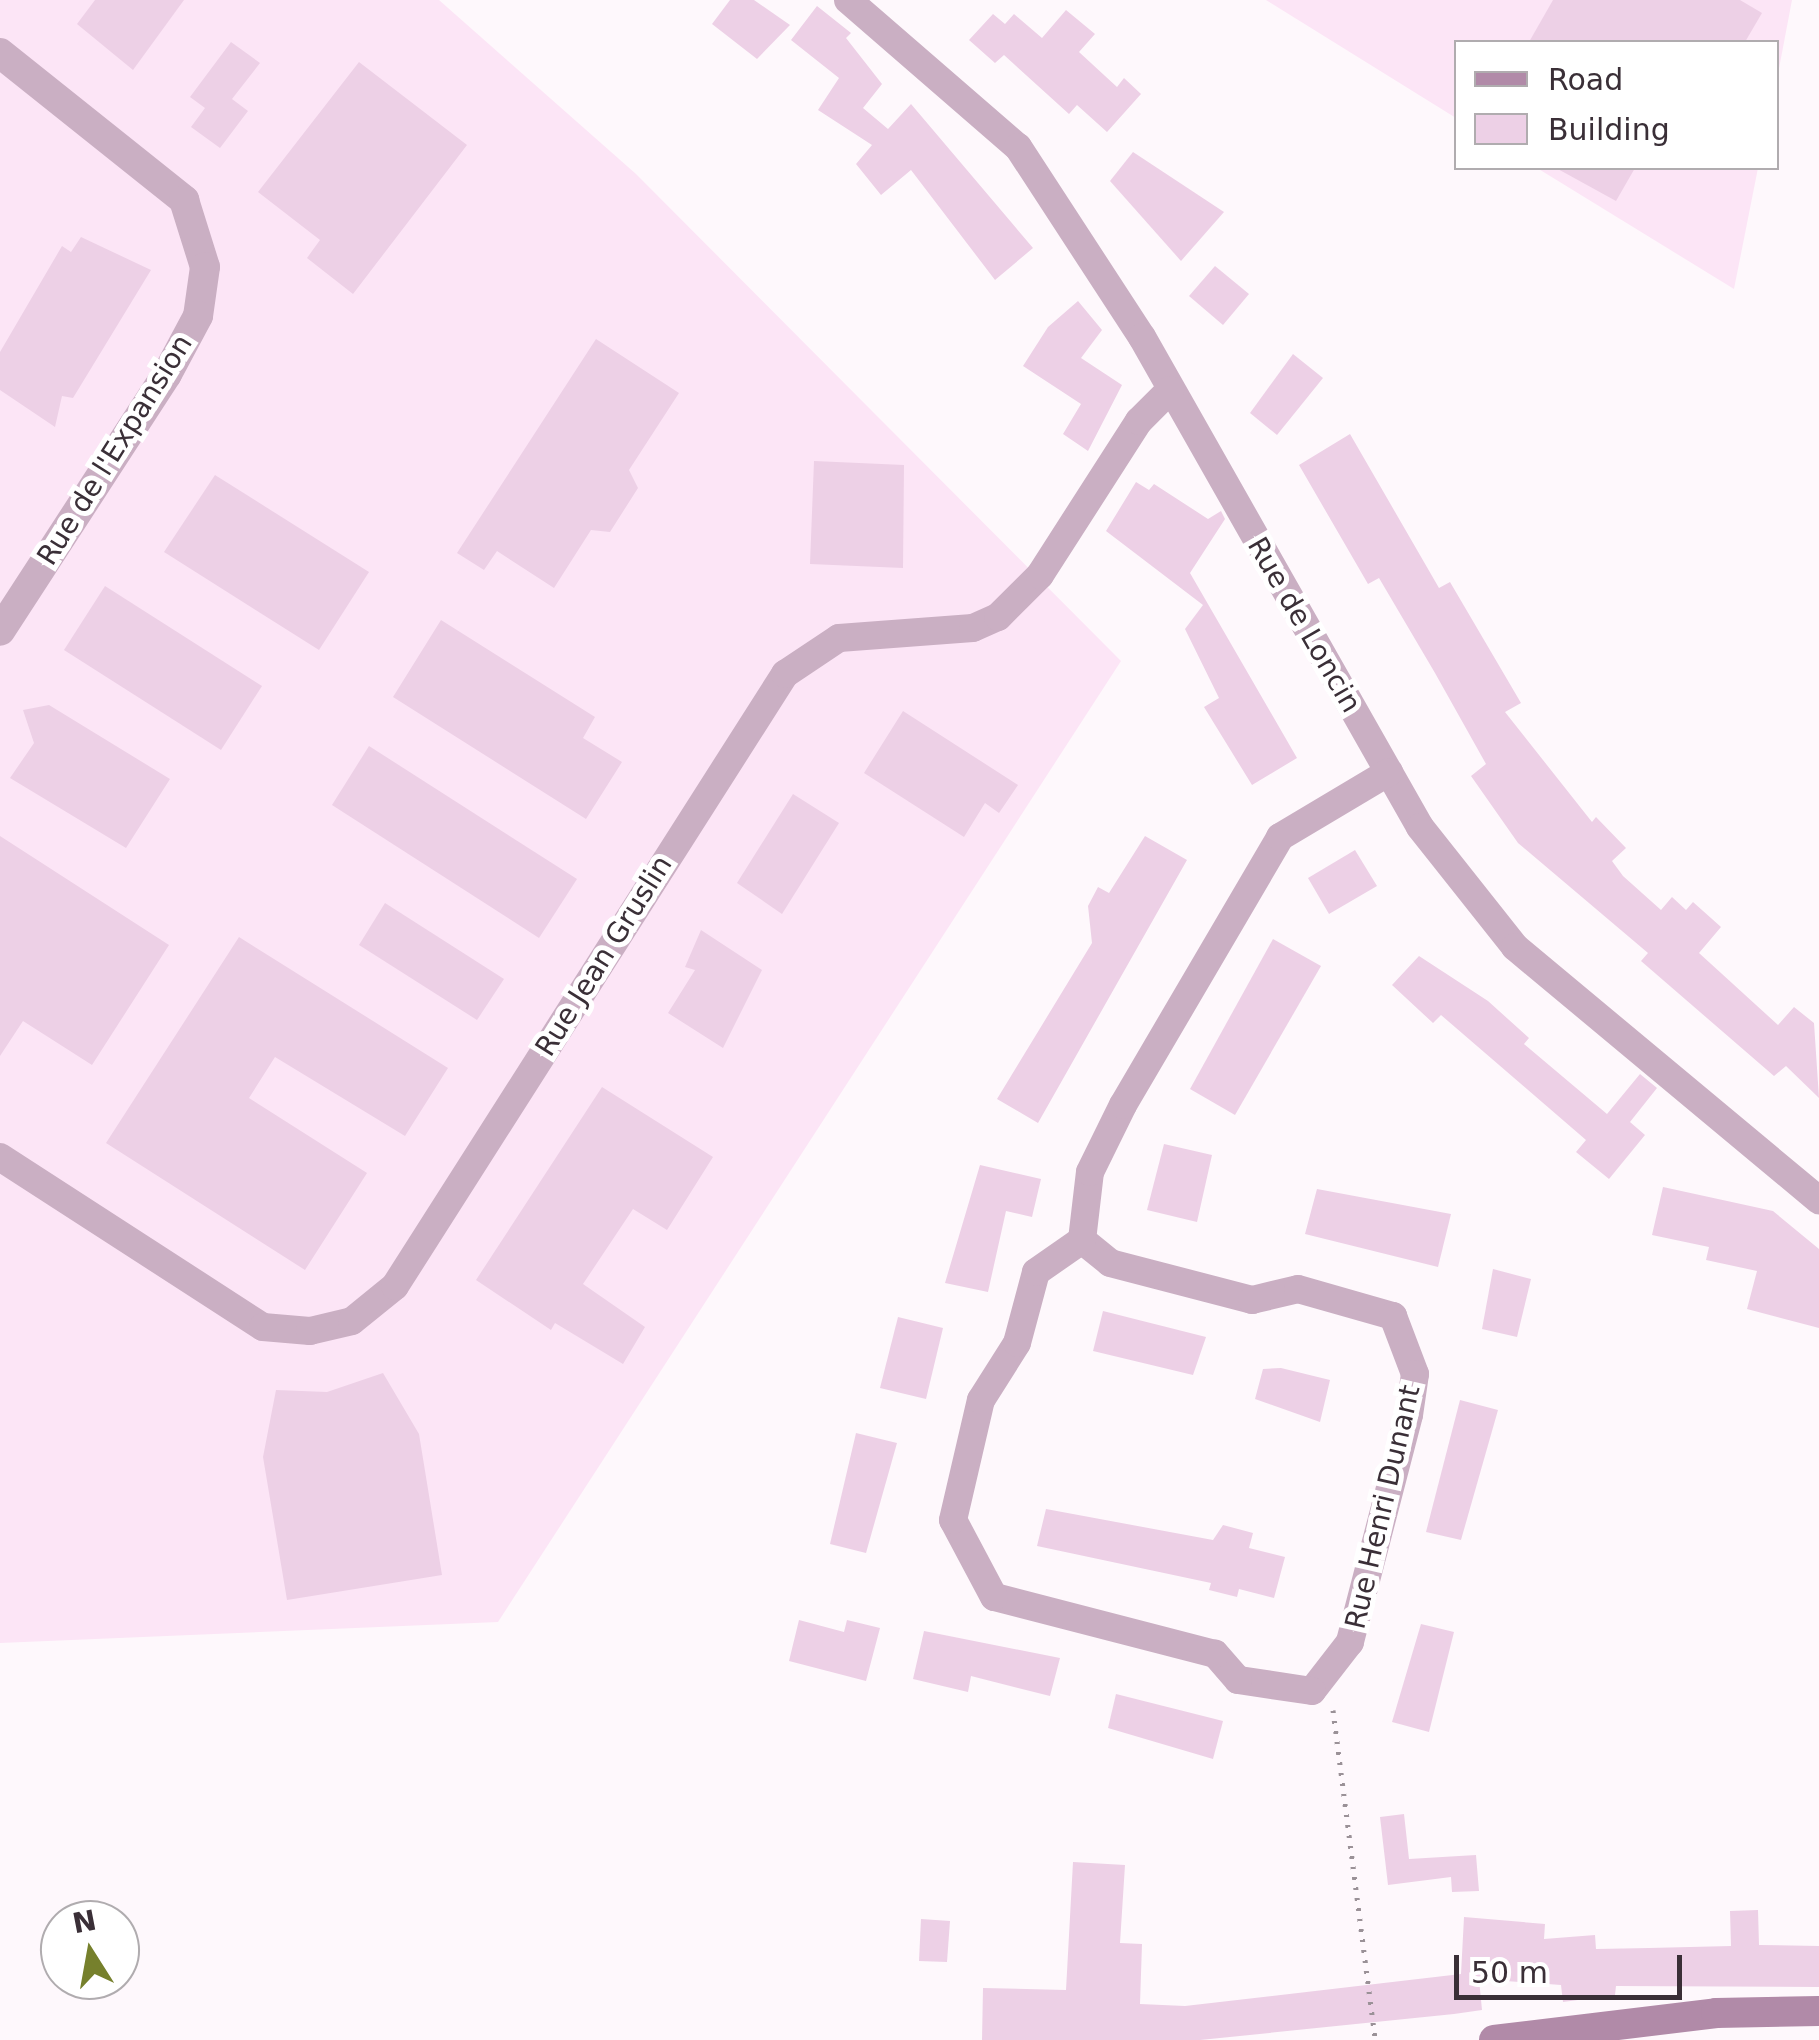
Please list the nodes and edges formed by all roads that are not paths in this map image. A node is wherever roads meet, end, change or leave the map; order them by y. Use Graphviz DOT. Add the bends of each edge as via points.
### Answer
graph roads {
  1 [pos="848,0"];
  2 [pos="0,53"];
  3 [pos="1170,390"];
  4 [pos="0,631"];
  5 [pos="1389,772"];
  6 [pos="0,1157"];
  7 [pos="1819,1200"];
  8 [pos="1082,1240"];
  9 [pos="1819,2011"];
  10 [pos="1494,2040"];
  1 -- 3 [label="street, Rue de Loncin" via="1018,147"];
  2 -- 4 [label="street, Rue de l'Expansion" via="184,200 205,267 198,316 167,374"];
  3 -- 5 [label="street, Rue de Loncin"];
  3 -- 6 [label="street, Rue Jean Gruslin" via="1139,421 1040,575 998,617 973,628 839,638 785,674 396,1286 352,1321 310,1331 263,1327"];
  5 -- 7 [label="street, Rue de Loncin" via="1420,827 1515,947"];
  5 -- 8 [label="street" via="1280,838 1106,1138 1090,1172"];
  8 -- 8 [label="street, Rue Henri Dunant" via="1110,1262 1252,1300 1298,1289 1393,1316 1416,1374 1409,1415 1350,1642 1312,1691 1238,1680 1215,1654 994,1597 953,1520 981,1400 1017,1343 1036,1272"];
  9 -- 10 [label="main road" via="1716,2013"];
}
